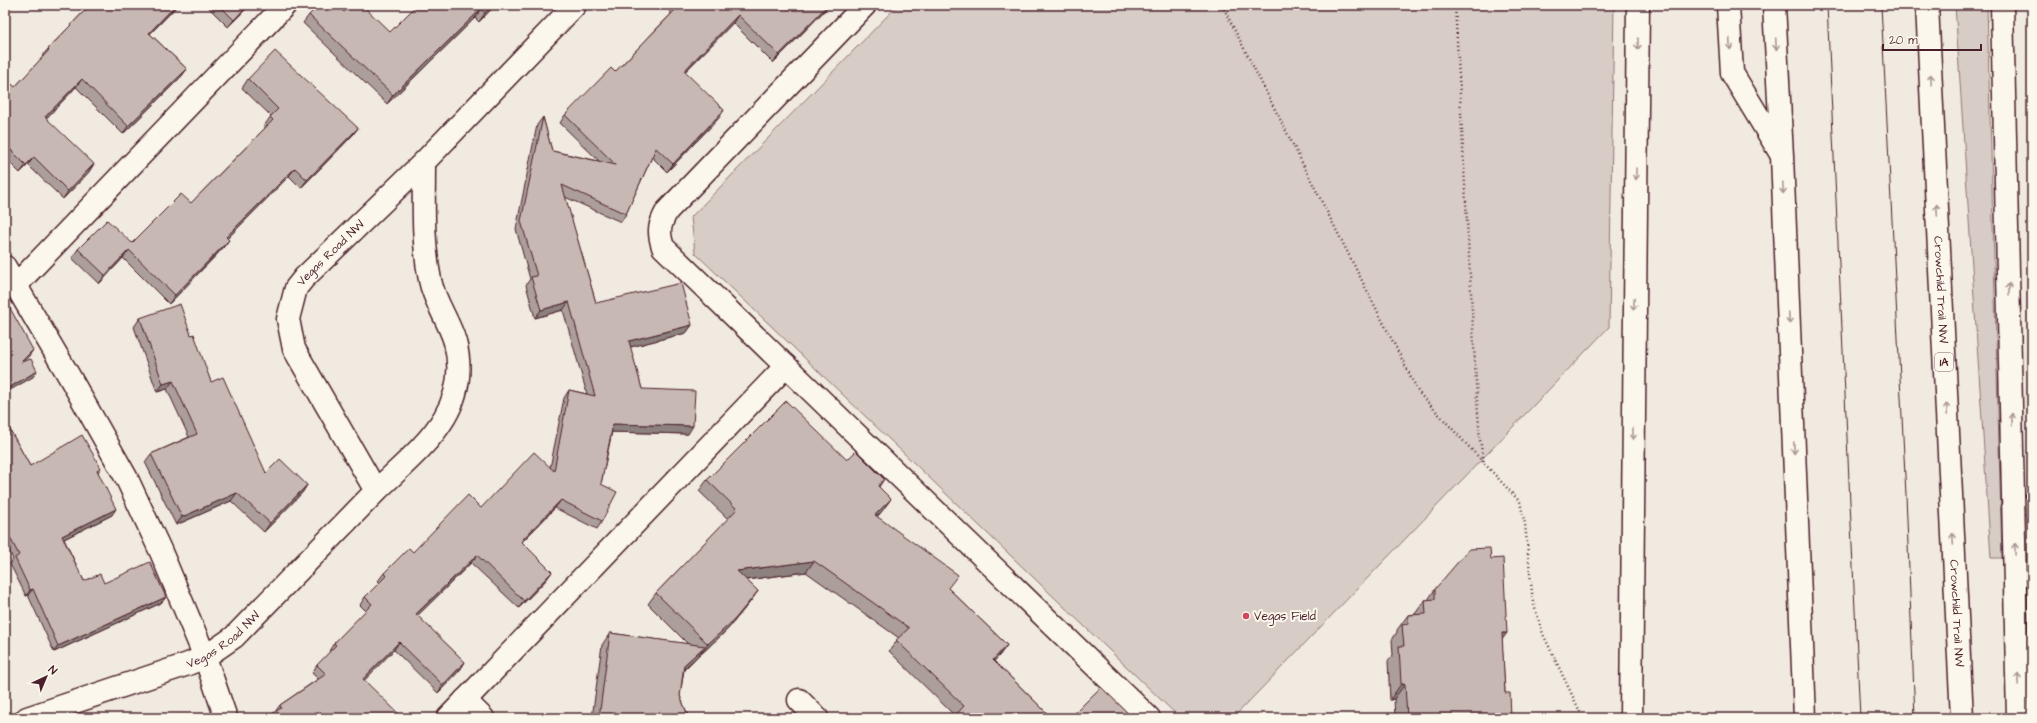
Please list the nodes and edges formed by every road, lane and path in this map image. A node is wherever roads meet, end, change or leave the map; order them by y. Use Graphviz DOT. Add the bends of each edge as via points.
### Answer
graph roads {
  1 [pos="285,5"];
  2 [pos="575,5"];
  3 [pos="865,5"];
  4 [pos="1222,5"];
  5 [pos="1454,5"];
  6 [pos="1638,5"];
  7 [pos="1728,5"];
  8 [pos="1774,5"];
  9 [pos="1927,5"];
  10 [pos="2002,5"];
  11 [pos="1782,156"];
  12 [pos="424,162"];
  13 [pos="5,267"];
  14 [pos="16,285"];
  15 [pos="786,366"];
  16 [pos="1484,463"];
  17 [pos="376,491"];
  18 [pos="205,657"];
  19 [pos="465,700"];
  20 [pos="799,700"];
  21 [pos="26,718"];
  22 [pos="226,718"];
  23 [pos="448,718"];
  24 [pos="483,718"];
  25 [pos="817,718"];
  26 [pos="1149,718"];
  27 [pos="1584,718"];
  28 [pos="1631,718"];
  29 [pos="1805,718"];
  30 [pos="1962,718"];
  31 [pos="2018,718"];
  1 -- 14 [label="main road"];
  2 -- 12 [label="main road, Vegas Road NW"];
  3 -- 15 [label="main road" via="667,211 660,222 659,233 663,247"];
  4 -- 16 [label="path" via="1419,393"];
  5 -- 16 [label="path" via="1477,400"];
  6 -- 28 [label="main road, one-way"];
  7 -- 11 [label="main road, one-way" via="1732,73"];
  8 -- 11 [label="main road, one-way"];
  30 -- 9 [label="main road, Crowchild Trail NW / 1A, one-way"];
  31 -- 10 [label="main road, one-way"];
  11 -- 29 [label="main road, one-way"];
  12 -- 17 [label="main road, Vegas Road NW" via="426,253 430,281 455,342 458,368 456,393 447,415 437,430"];
  12 -- 17 [label="main road, Vegas Road NW" via="304,278 296,288 288,319 294,349"];
  13 -- 14 [label="main road"];
  14 -- 18 [label="main road" via="127,479"];
  15 -- 19 [label="main road"];
  15 -- 26 [label="main road"];
  16 -- 27 [label="path" via="1520,502 1525,524 1533,602 1543,634"];
  17 -- 18 [label="main road, Vegas Road NW" via="234,637"];
  18 -- 21 [label="main road, Vegas Road NW"];
  18 -- 22 [label="main road"];
  19 -- 23 [label="main road"];
  19 -- 24 [label="main road"];
  20 -- 25 [label="main road"];
}
